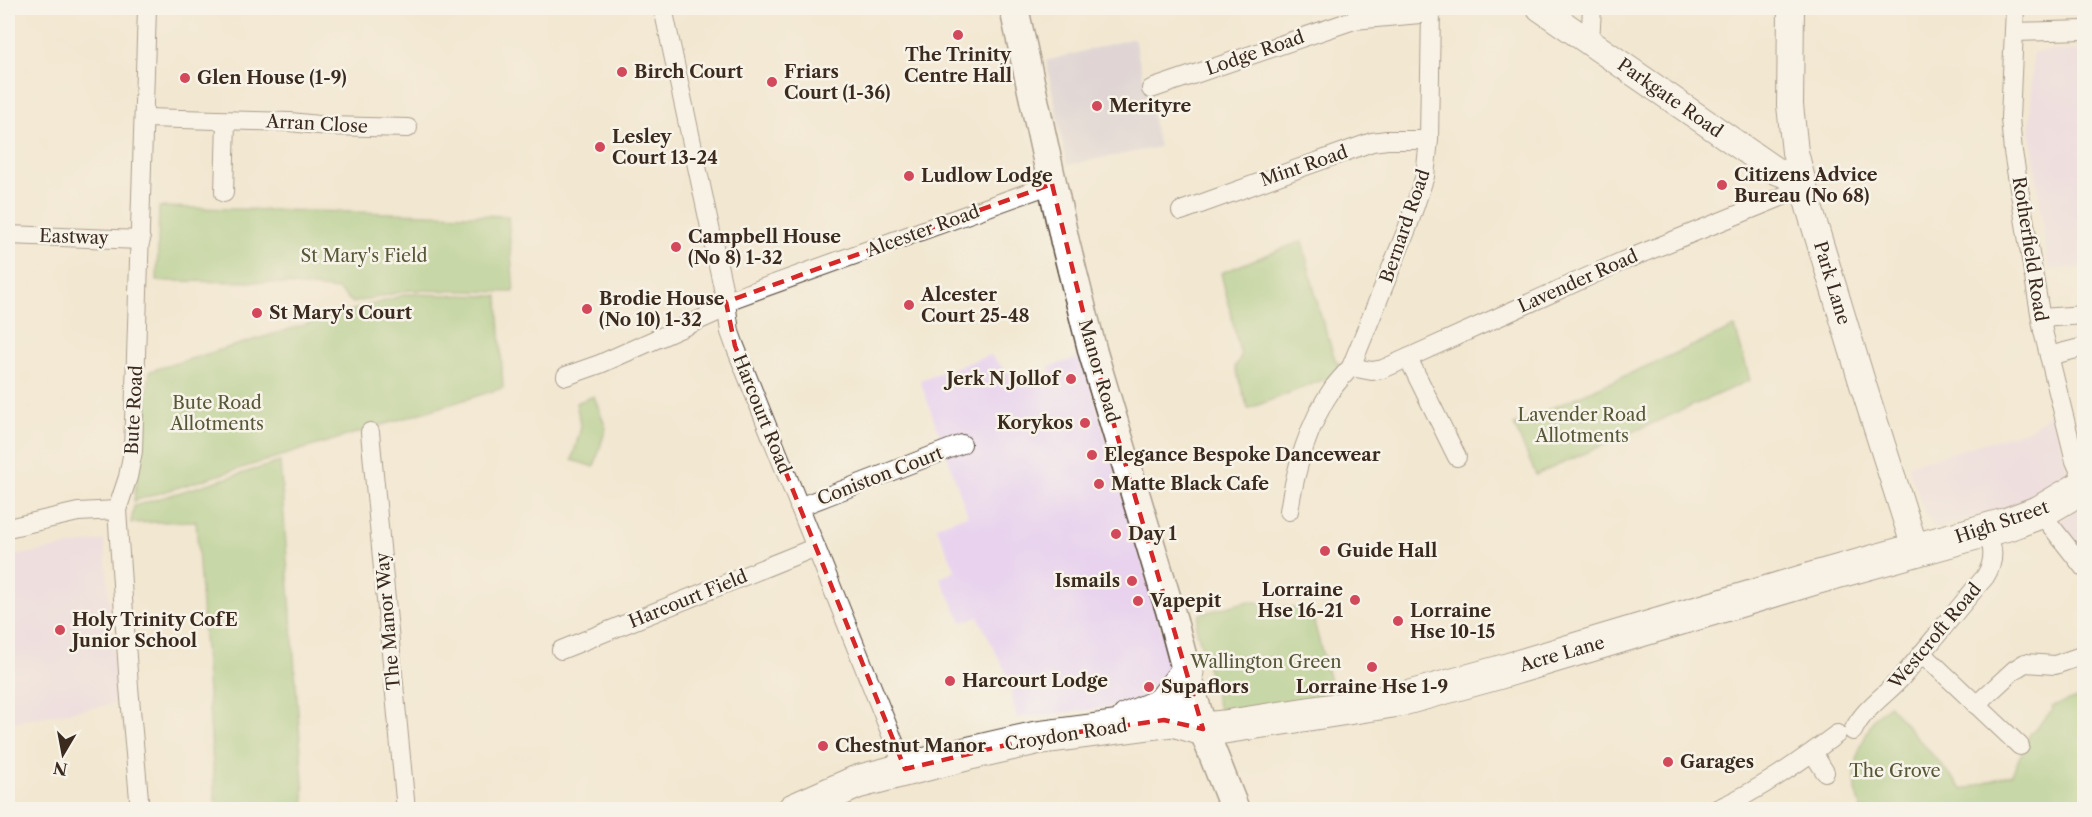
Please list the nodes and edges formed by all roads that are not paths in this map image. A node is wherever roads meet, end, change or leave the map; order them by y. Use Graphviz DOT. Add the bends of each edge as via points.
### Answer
graph roads {
  1 [pos="147,8"];
  2 [pos="663,8"];
  3 [pos="1014,8"];
  4 [pos="1540,8"];
  5 [pos="1592,8"];
  6 [pos="1791,8"];
  7 [pos="2015,8"];
  8 [pos="1431,10"];
  9 [pos="2085,30"];
  10 [pos="2014,33"];
  11 [pos="1590,43"];
  12 [pos="1151,88"];
  13 [pos="145,118"];
  14 [pos="226,121"];
  15 [pos="408,128"];
  16 [pos="1429,140"];
  17 [pos="1803,181"];
  18 [pos="1052,184"];
  19 [pos="224,193"];
  20 [pos="1181,212"];
  21 [pos="8,235"];
  22 [pos="141,240"];
  23 [pos="726,302"];
  24 [pos="2085,315"];
  25 [pos="2041,318"];
  26 [pos="2085,347"];
  27 [pos="2049,356"];
  28 [pos="1408,358"];
  29 [pos="1351,367"];
  30 [pos="566,376"];
  31 [pos="370,432"];
  32 [pos="962,444"];
  33 [pos="1457,457"];
  34 [pos="2084,486"];
  35 [pos="799,507"];
  36 [pos="117,510"];
  37 [pos="1289,511"];
  38 [pos="2040,512"];
  39 [pos="8,528"];
  40 [pos="1987,530"];
  41 [pos="816,548"];
  42 [pos="1916,551"];
  43 [pos="2085,568"];
  44 [pos="561,650"];
  45 [pos="1922,653"];
  46 [pos="2085,655"];
  47 [pos="1187,672"];
  48 [pos="1976,705"];
  49 [pos="1120,726"];
  50 [pos="1203,729"];
  51 [pos="2020,746"];
  52 [pos="1814,751"];
  53 [pos="905,769"];
  54 [pos="1825,772"];
  55 [pos="801,808"];
  56 [pos="140,810"];
  57 [pos="406,810"];
  58 [pos="1234,810"];
  59 [pos="1715,810"];
  1 -- 13 [label="street, Bute Road"];
  2 -- 23 [label="street, Harcourt Road"];
  3 -- 18 [label="main road, Manor Road"];
  4 -- 11 [label="street, Parkgate Road"];
  5 -- 11 [label="street"];
  6 -- 17 [label="street, Park Lane" via="1790,122"];
  7 -- 10 [label="street, Rotherfield Road"];
  8 -- 12 [label="street, Lodge Road" via="1354,20"];
  8 -- 16 [label="street, Bernard Road"];
  9 -- 10 [label="street"];
  10 -- 25 [label="street, Rotherfield Road" via="2010,118 2013,152"];
  11 -- 17 [label="street, Parkgate Road" via="1776,171"];
  13 -- 14 [label="street, Arran Close"];
  13 -- 22 [label="street, Bute Road"];
  14 -- 15 [label="street, Arran Close"];
  14 -- 19 [label="street"];
  16 -- 20 [label="street, Mint Road" via="1372,142"];
  16 -- 29 [label="street, Bernard Road" via="1421,193"];
  17 -- 28 [label="street, Lavender Road" via="1786,195 1623,261"];
  17 -- 42 [label="street, Park Lane"];
  18 -- 23 [label="street, Alcester Road"];
  18 -- 47 [label="main road, Manor Road" via="1093,353"];
  21 -- 22 [label="street, Eastway"];
  22 -- 36 [label="street, Bute Road" via="133,451"];
  23 -- 30 [label="street, Alcester Road" via="715,313"];
  23 -- 35 [label="street, Harcourt Road" via="735,346"];
  24 -- 25 [label="street"];
  25 -- 27 [label="street, Rotherfield Road"];
  26 -- 27 [label="street"];
  27 -- 34 [label="street, Rotherfield Road"];
  28 -- 29 [label="street, Lavender Road" via="1372,371"];
  28 -- 33 [label="street"];
  29 -- 37 [label="street, Bernard Road" via="1333,388 1311,429 1294,478"];
  31 -- 57 [label="street, The Manor Way"];
  32 -- 35 [label="street, Coniston Court"];
  34 -- 38 [label="highway, High Street"];
  35 -- 41 [label="street, Harcourt Road"];
  36 -- 39 [label="street" via="78,512"];
  36 -- 56 [label="street, Bute Road"];
  38 -- 40 [label="highway, High Street"];
  38 -- 43 [label="street"];
  40 -- 42 [label="highway, High Street"];
  40 -- 45 [label="street, Westcroft Road" via="1994,553 1989,571"];
  41 -- 44 [label="street, Harcourt Field"];
  41 -- 53 [label="street, Harcourt Road"];
  42 -- 50 [label="highway, Acre Lane" via="1399,700"];
  45 -- 48 [label="street"];
  45 -- 52 [label="street, Westcroft Road" via="1845,732"];
  46 -- 48 [label="street" via="2055,665 2025,663"];
  47 -- 49 [label="highway" via="1165,701"];
  47 -- 50 [label="main road, Manor Road"];
  48 -- 51 [label="street"];
  49 -- 50 [label="highway, Croydon Road" via="1173,720"];
  49 -- 53 [label="highway, Croydon Road" via="1036,738"];
  50 -- 58 [label="main road, Manor Road"];
  52 -- 54 [label="street"];
  52 -- 59 [label="street, Westcroft Road" via="1756,790"];
  53 -- 55 [label="highway, Croydon Road" via="857,782"];
}
